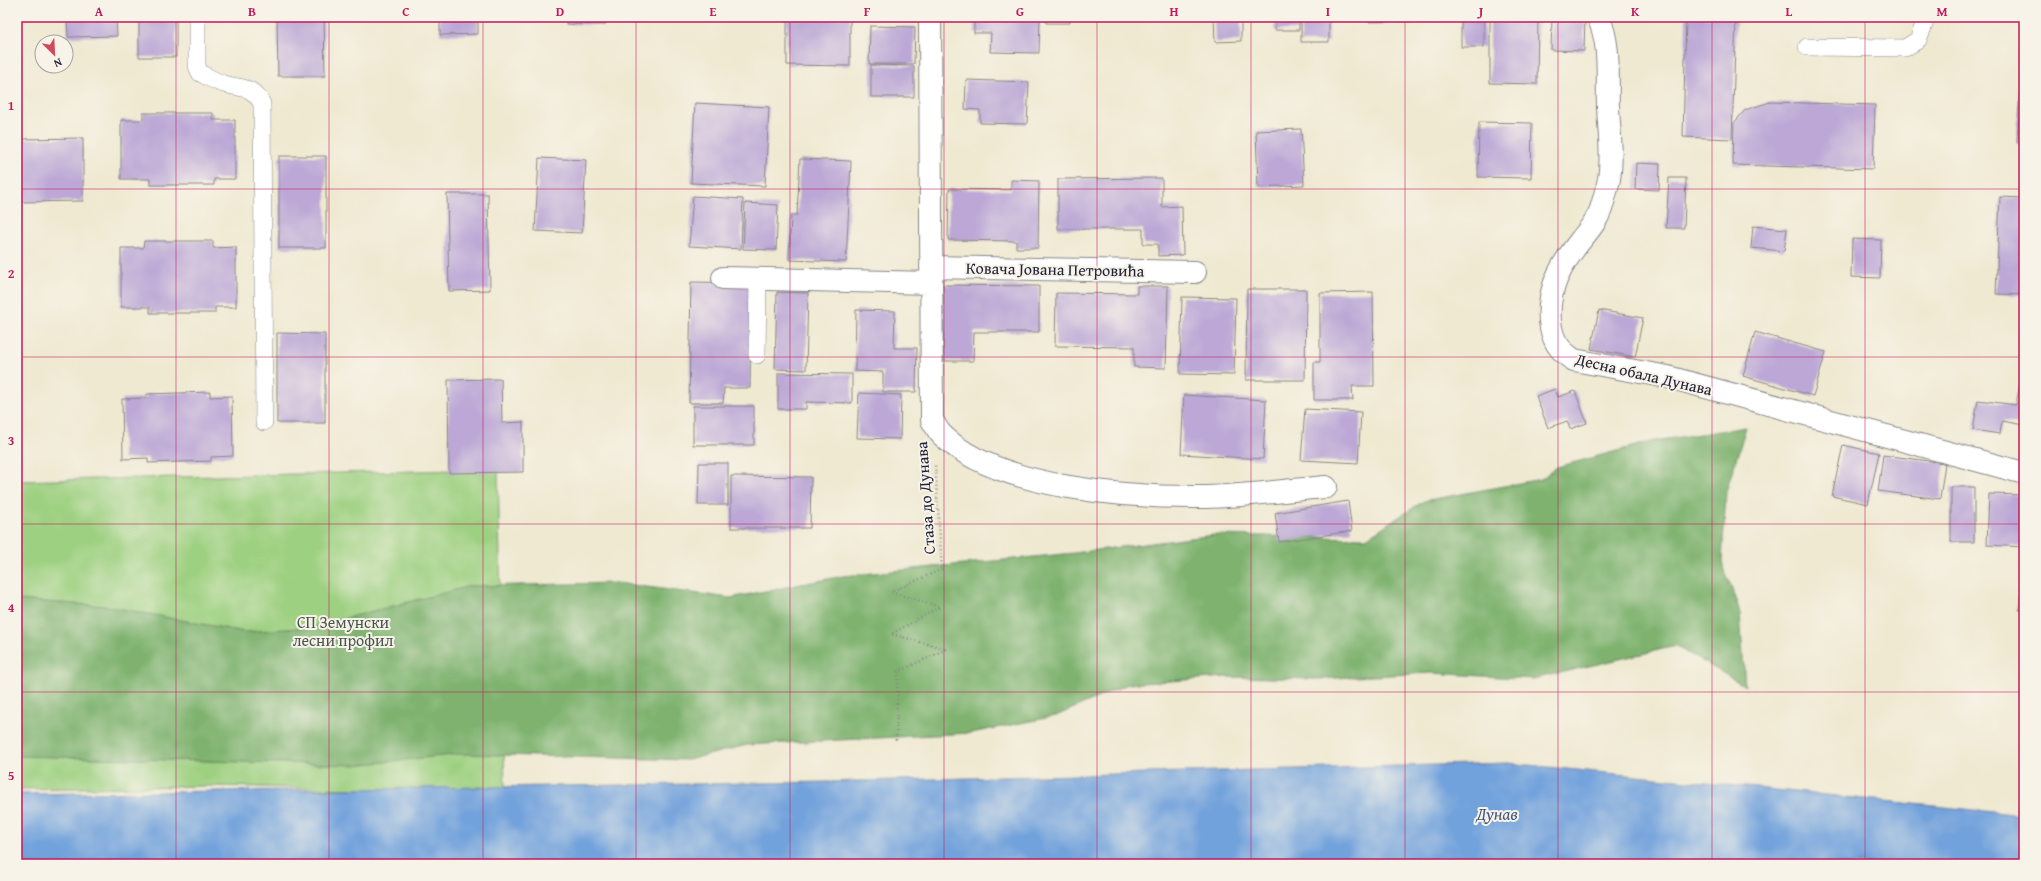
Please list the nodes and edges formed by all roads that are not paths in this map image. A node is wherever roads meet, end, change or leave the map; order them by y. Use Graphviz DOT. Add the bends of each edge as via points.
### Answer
graph roads {
  1 [pos="197,17"];
  2 [pos="930,17"];
  3 [pos="1598,17"];
  4 [pos="1927,17"];
  5 [pos="1807,47"];
  6 [pos="1195,272"];
  7 [pos="930,275"];
  8 [pos="724,278"];
  9 [pos="758,278"];
  10 [pos="757,355"];
  11 [pos="264,422"];
  12 [pos="2024,473"];
  13 [pos="1326,487"];
  1 -- 11 [label="lane" via="197,66 200,73 223,84 246,88 257,95 262,104"];
  2 -- 7 [label="street"];
  3 -- 12 [label="street, Десна обала Дунава" via="1606,43 1611,159 1609,179 1601,210 1563,265 1552,288 1551,331 1556,345 1564,354 1574,360 1668,377"];
  4 -- 5 [label="lane" via="1918,40 1905,48"];
  6 -- 7 [label="street, Ковача Јована Петровића"];
  7 -- 9 [label="street, Ковача Јована Петровића"];
  7 -- 13 [label="street" via="932,420 941,434 955,446 987,463 1019,475 1068,488 1206,497"];
  8 -- 9 [label="street, Ковача Јована Петровића"];
  9 -- 10 [label="lane"];
}
